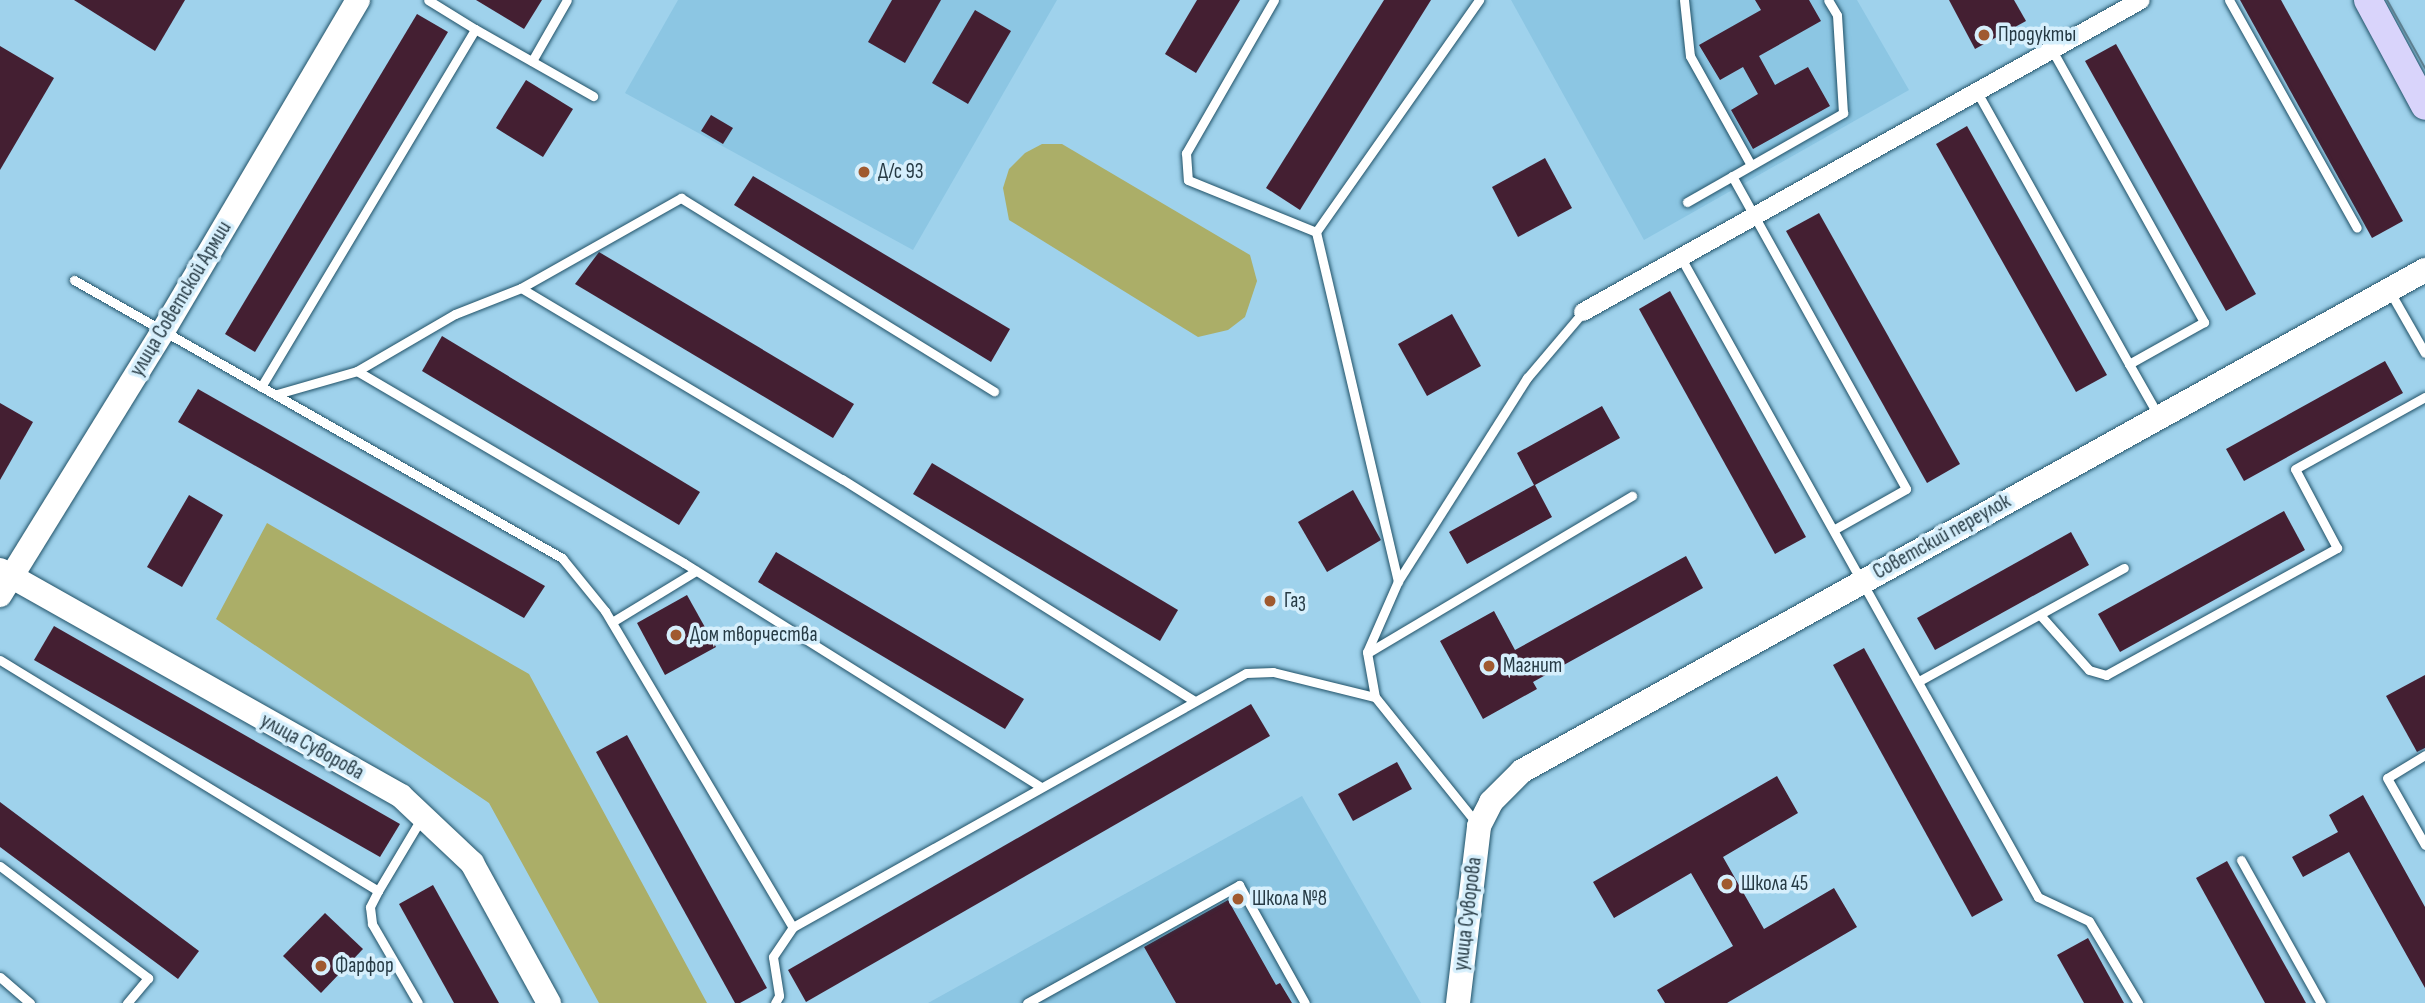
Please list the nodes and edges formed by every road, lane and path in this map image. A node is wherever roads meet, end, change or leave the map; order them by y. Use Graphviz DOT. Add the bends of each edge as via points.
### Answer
graph roads {
  1 [pos="358,0"];
  2 [pos="428,0"];
  3 [pos="567,0"];
  4 [pos="1274,0"];
  5 [pos="1479,0"];
  6 [pos="1684,0"];
  7 [pos="1828,0"];
  8 [pos="2141,0"];
  9 [pos="2229,0"];
  10 [pos="2368,0"];
  11 [pos="475,29"];
  12 [pos="2052,50"];
  13 [pos="532,61"];
  14 [pos="1977,92"];
  15 [pos="593,96"];
  16 [pos="2425,106"];
  17 [pos="1751,165"];
  18 [pos="1732,176"];
  19 [pos="1687,202"];
  20 [pos="1755,216"];
  21 [pos="2357,228"];
  22 [pos="1316,232"];
  23 [pos="1681,258"];
  24 [pos="2425,270"];
  25 [pos="74,280"];
  26 [pos="521,288"];
  27 [pos="2389,290"];
  28 [pos="1583,313"];
  29 [pos="163,331"];
  30 [pos="2425,353"];
  31 [pos="2129,363"];
  32 [pos="357,371"];
  33 [pos="261,387"];
  34 [pos="994,391"];
  35 [pos="276,394"];
  36 [pos="2425,397"];
  37 [pos="2159,416"];
  38 [pos="1632,496"];
  39 [pos="1835,529"];
  40 [pos="2124,568"];
  41 [pos="696,571"];
  42 [pos="4,581"];
  43 [pos="1398,581"];
  44 [pos="1864,581"];
  45 [pos="2040,616"];
  46 [pos="612,622"];
  47 [pos="1367,652"];
  48 [pos="0,660"];
  49 [pos="1919,681"];
  50 [pos="1375,697"];
  51 [pos="1193,699"];
  52 [pos="2425,755"];
  53 [pos="1040,786"];
  54 [pos="424,815"];
  55 [pos="1479,826"];
  56 [pos="2425,845"];
  57 [pos="2241,860"];
  58 [pos="0,866"];
  59 [pos="378,891"];
  60 [pos="793,928"];
  61 [pos="0,977"];
  62 [pos="30,1003"];
  63 [pos="128,1003"];
  64 [pos="418,1003"];
  65 [pos="549,1003"];
  66 [pos="775,1003"];
  67 [pos="1027,1003"];
  68 [pos="1305,1003"];
  69 [pos="1458,1003"];
  70 [pos="2138,1003"];
  71 [pos="2321,1003"];
  1 -- 29 [label="street, улица Советской Армии"];
  2 -- 11 [label="lane"];
  3 -- 13 [label="lane"];
  4 -- 22 [label="lane" via="1186,153 1188,180"];
  5 -- 22 [label="lane"];
  6 -- 17 [label="lane" via="1690,56"];
  7 -- 17 [label="lane" via="1837,15 1843,113"];
  8 -- 12 [label="street"];
  9 -- 21 [label="lane"];
  10 -- 16 [label="main road"];
  11 -- 13 [label="lane"];
  11 -- 33 [label="lane"];
  12 -- 14 [label="street"];
  12 -- 31 [label="lane" via="2204,321"];
  13 -- 15 [label="lane"];
  14 -- 20 [label="street"];
  14 -- 31 [label="lane"];
  17 -- 18 [label="lane"];
  18 -- 19 [label="lane"];
  18 -- 20 [label="lane"];
  20 -- 23 [label="street"];
  20 -- 39 [label="lane" via="1906,489"];
  22 -- 43 [label="lane"];
  23 -- 28 [label="street"];
  23 -- 39 [label="lane"];
  24 -- 27 [label="street, Советский переулок"];
  25 -- 29 [label="lane"];
  26 -- 32 [label="lane" via="455,314"];
  26 -- 34 [label="lane" via="681,198"];
  26 -- 51 [label="lane" via="854,487"];
  27 -- 30 [label="lane"];
  27 -- 37 [label="street, Советский переулок"];
  28 -- 43 [label="lane" via="1527,378"];
  29 -- 33 [label="lane"];
  29 -- 42 [label="street, улица Советской Армии"];
  31 -- 37 [label="lane"];
  32 -- 35 [label="lane"];
  32 -- 41 [label="lane"];
  33 -- 35 [label="lane"];
  35 -- 46 [label="lane" via="562,558"];
  36 -- 45 [label="lane" via="2295,469 2337,548 2106,675 2089,670"];
  37 -- 44 [label="street, Советский переулок"];
  38 -- 47 [label="lane"];
  39 -- 44 [label="lane"];
  40 -- 45 [label="lane"];
  41 -- 46 [label="lane"];
  41 -- 53 [label="lane"];
  42 -- 54 [label="street, улица Суворова" via="401,796"];
  43 -- 47 [label="lane"];
  44 -- 49 [label="lane"];
  44 -- 55 [label="street, Советский переулок" via="1521,771 1491,802"];
  45 -- 49 [label="lane"];
  46 -- 60 [label="lane"];
  47 -- 50 [label="lane"];
  48 -- 59 [label="lane"];
  49 -- 70 [label="lane" via="2038,897 2089,921"];
  50 -- 51 [label="lane" via="1273,671 1246,673"];
  50 -- 55 [label="lane"];
  51 -- 53 [label="lane"];
  52 -- 56 [label="lane" via="2387,778"];
  53 -- 60 [label="lane"];
  54 -- 59 [label="lane"];
  54 -- 65 [label="street, улица Суворова" via="472,863"];
  55 -- 69 [label="street, улица Суворова"];
  57 -- 71 [label="lane"];
  58 -- 63 [label="lane" via="148,978"];
  59 -- 64 [label="lane" via="370,907 372,925"];
  60 -- 66 [label="lane" via="773,957 779,996"];
  61 -- 62 [label="lane"];
  67 -- 68 [label="lane" via="1239,885"];
}
